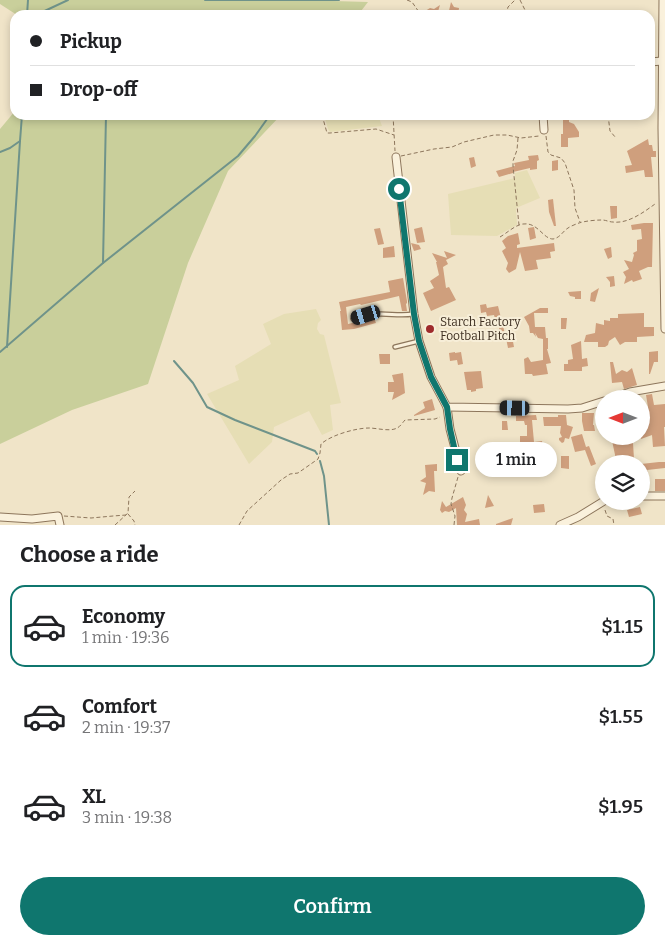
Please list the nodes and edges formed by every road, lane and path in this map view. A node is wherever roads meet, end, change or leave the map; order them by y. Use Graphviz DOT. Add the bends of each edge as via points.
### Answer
graph roads {
  1 [pos="407,0"];
  2 [pos="515,0"];
  3 [pos="663,0"];
  4 [pos="418,10"];
  5 [pos="507,10"];
  6 [pos="662,61"];
  7 [pos="655,62"];
  8 [pos="323,120"];
  9 [pos="393,120"];
  10 [pos="543,120"];
  11 [pos="609,120"];
  12 [pos="544,130"];
  13 [pos="394,135"];
  14 [pos="518,137"];
  15 [pos="616,138"];
  16 [pos="396,157"];
  17 [pos="664,201"];
  18 [pos="580,222"];
  19 [pos="519,225"];
  20 [pos="500,237"];
  21 [pos="414,314"];
  22 [pos="353,319"];
  23 [pos="665,329"];
  24 [pos="419,341"];
  25 [pos="395,347"];
  26 [pos="665,386"];
  27 [pos="642,390"];
  28 [pos="595,404"];
  29 [pos="448,410"];
  30 [pos="460,471"];
  31 [pos="135,491"];
  32 [pos="650,496"];
  33 [pos="665,496"];
  34 [pos="595,507"];
  35 [pos="606,510"];
  36 [pos="127,514"];
  37 [pos="58,516"];
  38 [pos="0,517"];
  39 [pos="60,525"];
  40 [pos="115,525"];
  41 [pos="135,525"];
  42 [pos="239,525"];
  43 [pos="454,525"];
  44 [pos="560,525"];
  45 [pos="614,525"];
  1 -- 4 [label="path"];
  2 -- 5 [label="path"];
  3 -- 6 [label="street"];
  6 -- 7 [label="street"];
  6 -- 17 [label="street"];
  8 -- 13 [label="path" via="330,133 376,129"];
  9 -- 13 [label="path"];
  10 -- 12 [label="street"];
  11 -- 15 [label="path" via="610,131"];
  12 -- 14 [label="path" via="539,136"];
  12 -- 18 [label="path" via="548,152 565,163"];
  13 -- 16 [label="path"];
  14 -- 16 [label="path" via="494,135 452,147"];
  14 -- 19 [label="path" via="513,166"];
  16 -- 21 [label="street"];
  17 -- 18 [label="path" via="623,222"];
  17 -- 23 [label="street"];
  18 -- 19 [label="path" via="551,239 530,224"];
  19 -- 20 [label="path"];
  21 -- 22 [label="lane" via="366,315"];
  21 -- 24 [label="street"];
  24 -- 25 [label="lane"];
  24 -- 29 [label="street" via="431,377"];
  26 -- 27 [label="street"];
  28 -- 29 [label="street" via="568,409"];
  29 -- 30 [label="street"];
  29 -- 42 [label="path" via="435,419 405,420 398,428 366,428 328,438 321,444 318,459 281,480 247,511"];
  30 -- 43 [label="path" via="451,504"];
  31 -- 36 [label="path" via="129,497"];
  32 -- 33 [label="street"];
  34 -- 44 [label="street"];
  35 -- 45 [label="path"];
  36 -- 37 [label="path" via="91,518"];
  36 -- 40 [label="path"];
  36 -- 41 [label="path"];
  37 -- 38 [label="street" via="32,519"];
  37 -- 39 [label="street"];
}
